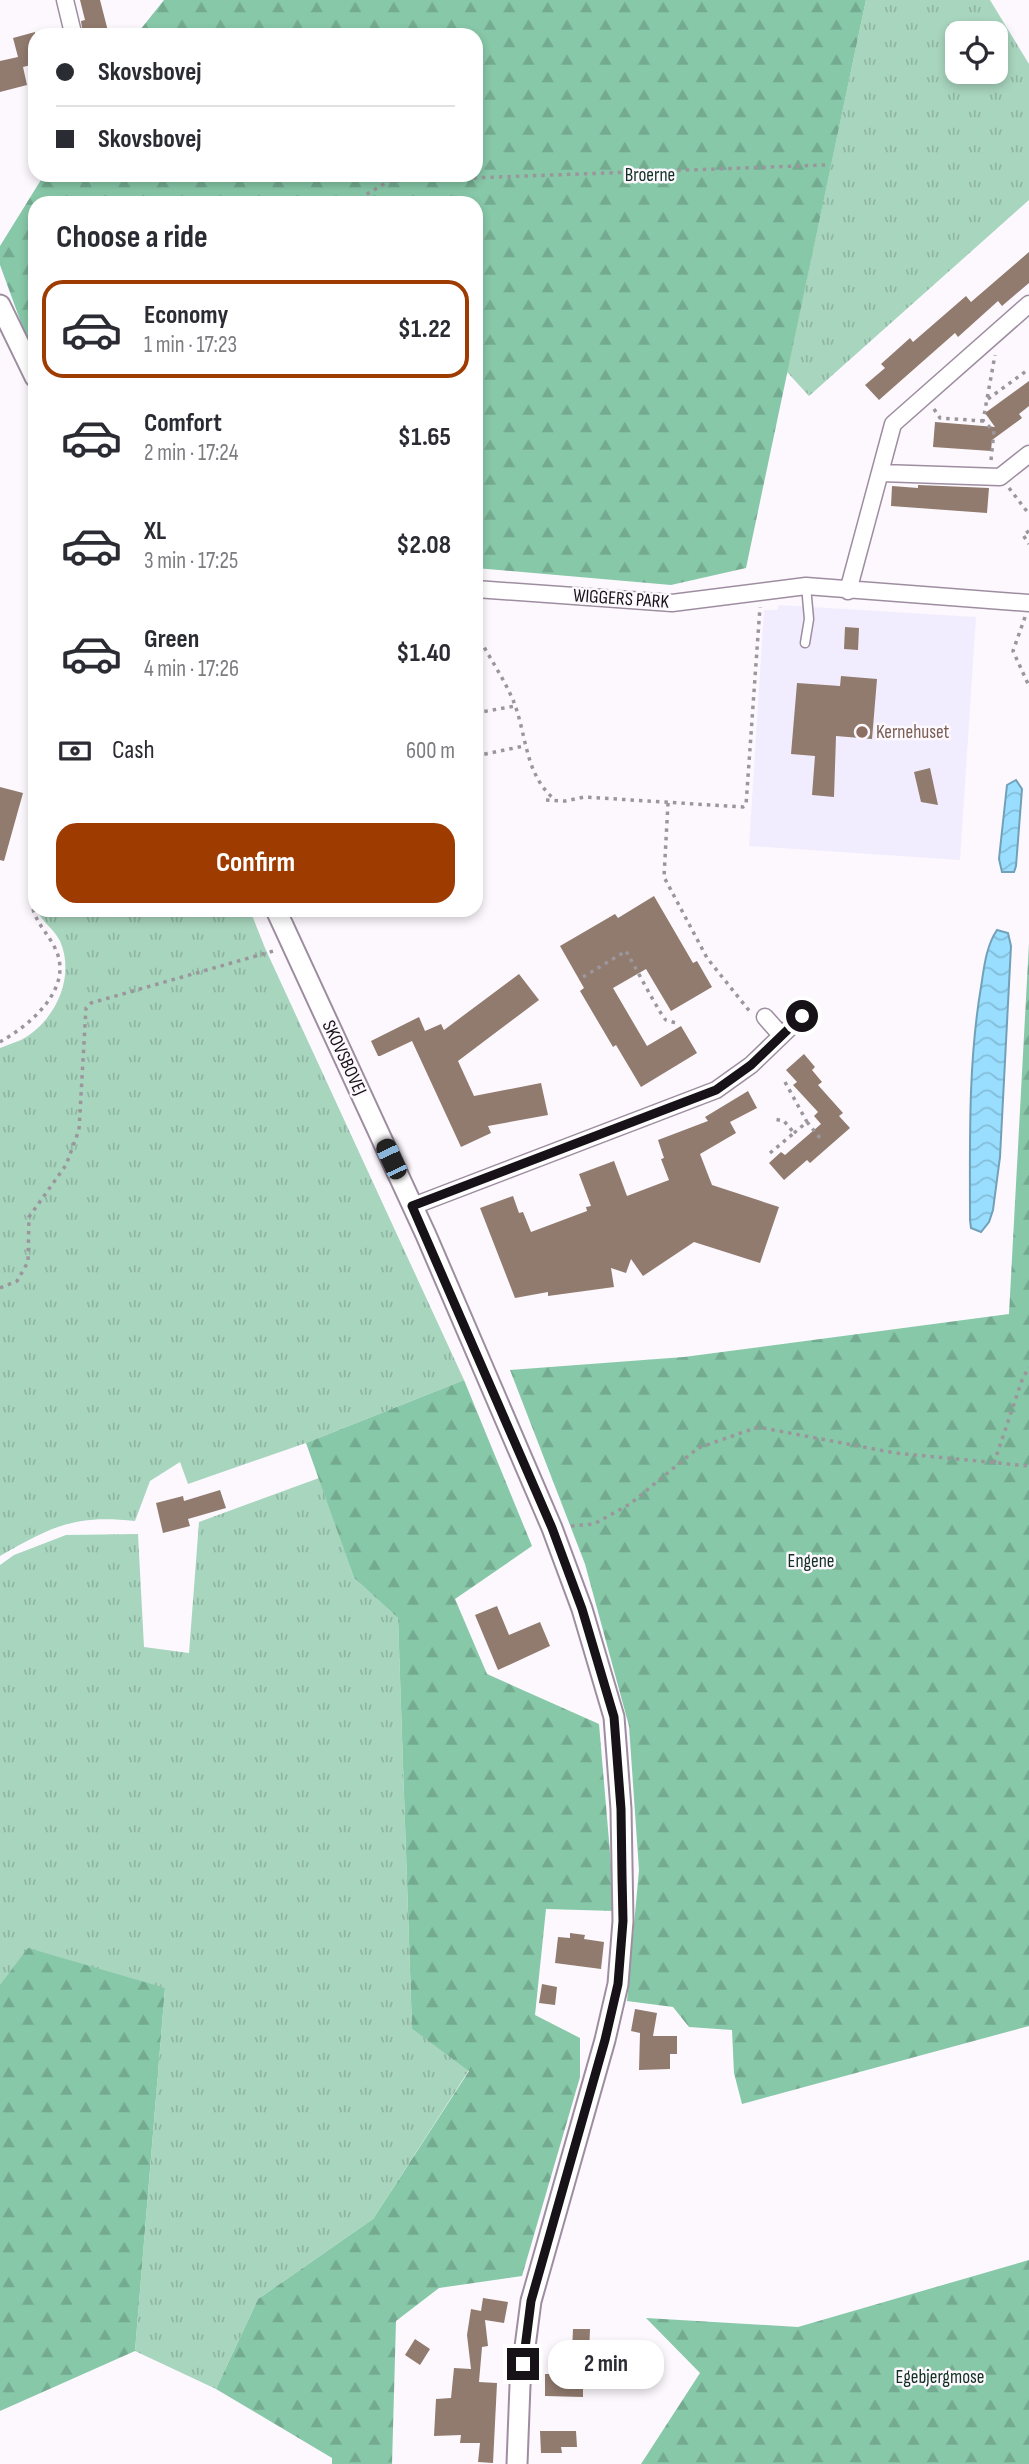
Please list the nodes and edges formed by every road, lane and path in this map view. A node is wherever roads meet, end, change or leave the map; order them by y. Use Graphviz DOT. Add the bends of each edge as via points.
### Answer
graph roads {
  1 [pos="65,0"];
  2 [pos="72,28"];
  3 [pos="825,165"];
  4 [pos="483,178"];
  5 [pos="387,182"];
  6 [pos="364,196"];
  7 [pos="0,304"];
  8 [pos="1029,304"];
  9 [pos="992,337"];
  10 [pos="28,362"];
  11 [pos="1029,369"];
  12 [pos="924,396"];
  13 [pos="987,400"];
  14 [pos="983,421"];
  15 [pos="1029,454"];
  16 [pos="881,474"];
  17 [pos="994,477"];
  18 [pos="1029,514"];
  19 [pos="1029,531"];
  20 [pos="1029,544"];
  21 [pos="806,586"];
  22 [pos="761,591"];
  23 [pos="848,591"];
  24 [pos="483,596"];
  25 [pos="1027,610"];
  26 [pos="805,643"];
  27 [pos="483,646"];
  28 [pos="1029,686"];
  29 [pos="515,706"];
  30 [pos="483,712"];
  31 [pos="524,746"];
  32 [pos="483,755"];
  33 [pos="546,800"];
  34 [pos="555,801"];
  35 [pos="668,803"];
  36 [pos="36,917"];
  37 [pos="279,917"];
  38 [pos="292,946"];
  39 [pos="583,977"];
  40 [pos="802,1016"];
  41 [pos="765,1017"];
  42 [pos="677,1023"];
  43 [pos="781,1035"];
  44 [pos="0,1042"];
  45 [pos="785,1082"];
  46 [pos="774,1119"];
  47 [pos="807,1122"];
  48 [pos="794,1133"];
  49 [pos="820,1138"];
  50 [pos="770,1153"];
  51 [pos="412,1206"];
  52 [pos="0,1288"];
  53 [pos="1029,1367"];
  54 [pos="993,1463"];
  55 [pos="1029,1466"];
  56 [pos="552,1528"];
  57 [pos="517,2464"];
  1 -- 2 [label="street"];
  3 -- 4 [label="path"];
  5 -- 6 [label="path"];
  7 -- 10 [label="street"];
  8 -- 9 [label="street"];
  9 -- 12 [label="street"];
  9 -- 13 [label="path" via="996,350"];
  11 -- 13 [label="path"];
  12 -- 14 [label="path" via="940,418"];
  12 -- 16 [label="street" via="893,424"];
  13 -- 14 [label="path"];
  14 -- 17 [label="path" via="994,431"];
  15 -- 17 [label="street"];
  16 -- 17 [label="street"];
  16 -- 23 [label="street"];
  17 -- 18 [label="path"];
  19 -- 20 [label="path" via="1023,535"];
  21 -- 22 [label="street, WIGGERS PARK"];
  21 -- 23 [label="street, WIGGERS PARK"];
  21 -- 26 [label="lane" via="809,619"];
  22 -- 24 [label="street, WIGGERS PARK" via="672,603"];
  22 -- 35 [label="path" via="746,805"];
  23 -- 25 [label="street, WIGGERS PARK"];
  25 -- 28 [label="path" via="1013,651"];
  27 -- 29 [label="path"];
  29 -- 30 [label="path"];
  29 -- 31 [label="path"];
  31 -- 32 [label="path"];
  31 -- 34 [label="path" via="541,786"];
  33 -- 34 [label="path"];
  34 -- 35 [label="path" via="578,797"];
  35 -- 41 [label="path" via="664,877 708,958 755,1018"];
  36 -- 44 [label="path" via="61,965 58,982 48,1004"];
  37 -- 38 [label="street, SKOVSBOVEJ"];
  38 -- 51 [label="street, SKOVSBOVEJ"];
  38 -- 52 [label="path" via="86,1008 79,1130 66,1165 29,1217 28,1262 17,1281"];
  39 -- 42 [label="path" via="626,951 659,1012 667,1021"];
  40 -- 43 [label="street"];
  41 -- 43 [label="street"];
  43 -- 51 [label="street" via="747,1069 716,1090"];
  45 -- 47 [label="path"];
  46 -- 48 [label="path" via="783,1121"];
  47 -- 48 [label="path"];
  47 -- 49 [label="path"];
  48 -- 50 [label="path"];
  51 -- 56 [label="street, SKOVSBOVEJ"];
  53 -- 54 [label="path"];
  54 -- 55 [label="path"];
  54 -- 56 [label="path" via="895,1453 758,1427 698,1447 630,1504 594,1524"];
  56 -- 57 [label="street, SKOVSBOVEJ" via="614,1717 623,1921 618,1984 605,2040 531,2301 520,2385"];
}
